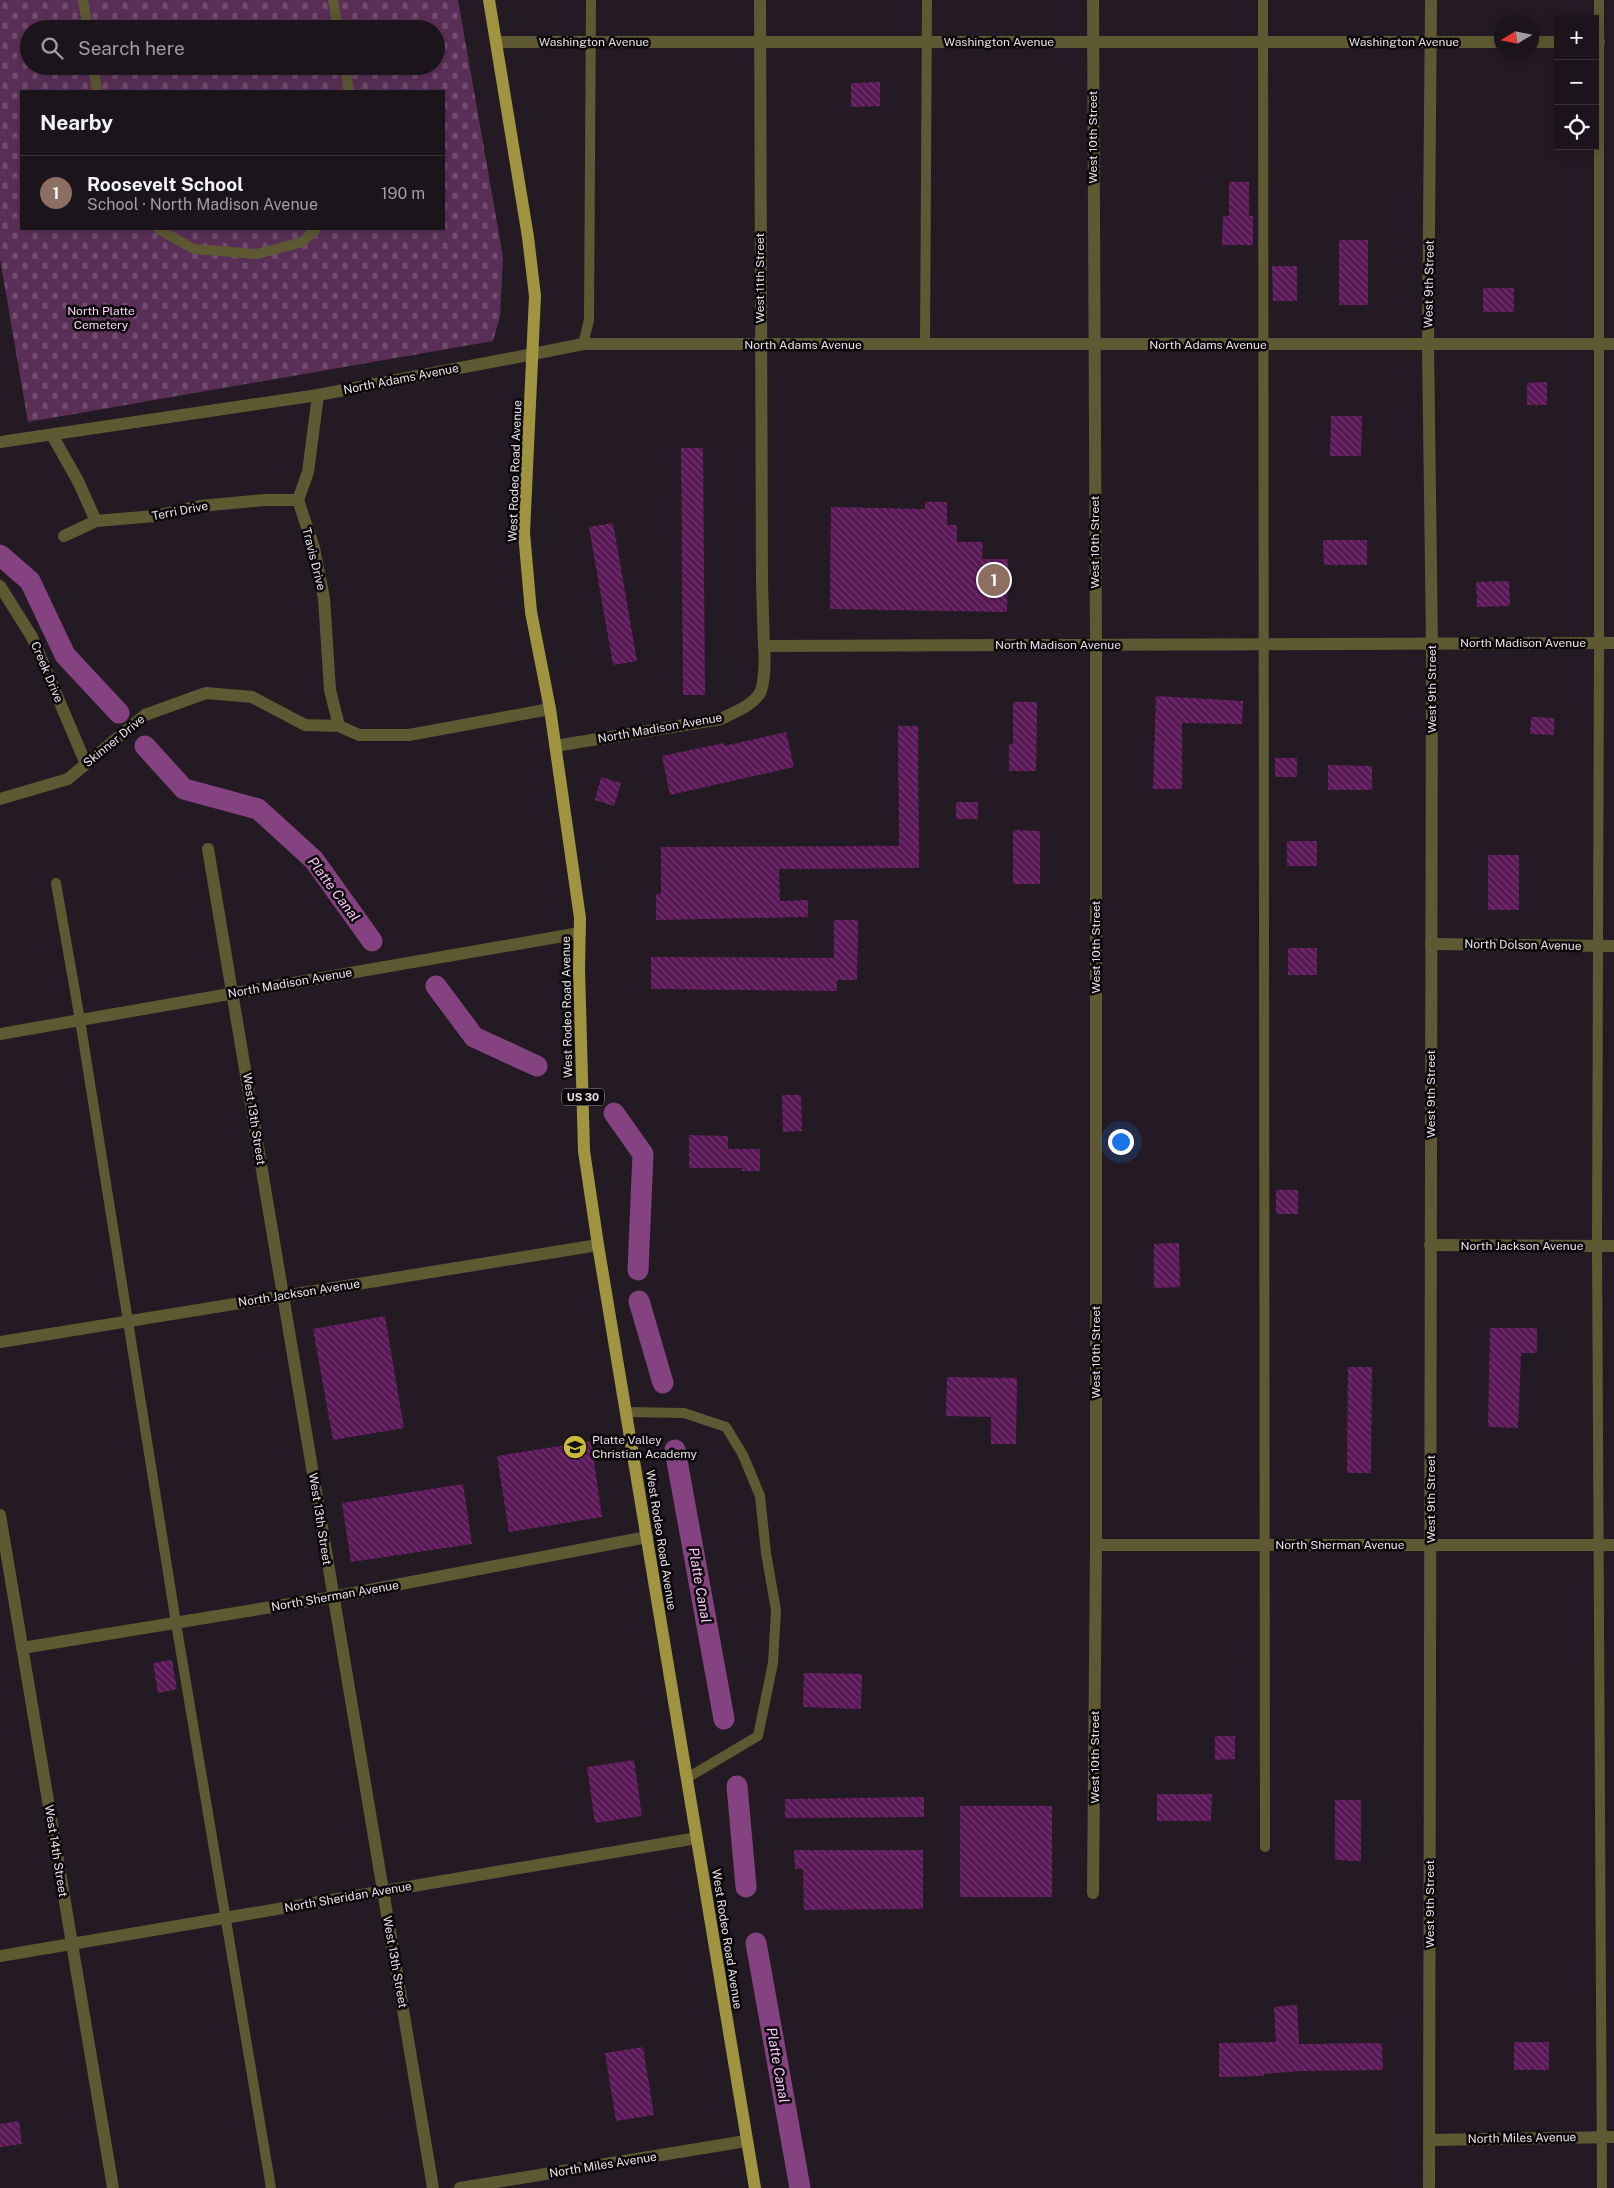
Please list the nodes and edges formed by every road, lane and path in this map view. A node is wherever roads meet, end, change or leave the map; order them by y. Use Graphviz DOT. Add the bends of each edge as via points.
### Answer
graph roads {
  1 [pos="83,0"];
  2 [pos="333,0"];
  3 [pos="489,0"];
  4 [pos="591,0"];
  5 [pos="760,0"];
  6 [pos="927,0"];
  7 [pos="1093,0"];
  8 [pos="1263,0"];
  9 [pos="1431,0"];
  10 [pos="1599,0"];
  11 [pos="1598,15"];
  12 [pos="86,20"];
  13 [pos="336,20"];
  14 [pos="496,42"];
  15 [pos="591,42"];
  16 [pos="760,42"];
  17 [pos="927,42"];
  18 [pos="1093,42"];
  19 [pos="1431,42"];
  20 [pos="1494,42"];
  21 [pos="1539,42"];
  22 [pos="1554,42"];
  23 [pos="1262,43"];
  24 [pos="1597,60"];
  25 [pos="94,75"];
  26 [pos="346,75"];
  27 [pos="97,90"];
  28 [pos="349,90"];
  29 [pos="160,230"];
  30 [pos="315,230"];
  31 [pos="583,344"];
  32 [pos="1600,344"];
  33 [pos="1614,344"];
  34 [pos="760,345"];
  35 [pos="925,345"];
  36 [pos="1094,345"];
  37 [pos="1263,345"];
  38 [pos="1428,345"];
  39 [pos="534,354"];
  40 [pos="318,394"];
  41 [pos="52,435"];
  42 [pos="0,442"];
  43 [pos="298,500"];
  44 [pos="96,521"];
  45 [pos="64,536"];
  46 [pos="0,586"];
  47 [pos="1599,643"];
  48 [pos="1263,644"];
  49 [pos="1432,644"];
  50 [pos="1614,644"];
  51 [pos="1096,645"];
  52 [pos="764,646"];
  53 [pos="550,709"];
  54 [pos="339,726"];
  55 [pos="555,746"];
  56 [pos="86,764"];
  57 [pos="0,799"];
  58 [pos="208,849"];
  59 [pos="56,883"];
  60 [pos="580,933"];
  61 [pos="1431,944"];
  62 [pos="1598,946"];
  63 [pos="1614,946"];
  64 [pos="233,993"];
  65 [pos="80,1020"];
  66 [pos="0,1034"];
  67 [pos="598,1244"];
  68 [pos="1430,1245"];
  69 [pos="1596,1246"];
  70 [pos="1614,1246"];
  71 [pos="283,1296"];
  72 [pos="128,1321"];
  73 [pos="0,1342"];
  74 [pos="626,1412"];
  75 [pos="0,1515"];
  76 [pos="647,1537"];
  77 [pos="1431,1544"];
  78 [pos="1264,1545"];
  79 [pos="1598,1545"];
  80 [pos="1614,1545"];
  81 [pos="1096,1546"];
  82 [pos="333,1597"];
  83 [pos="176,1623"];
  84 [pos="22,1648"];
  85 [pos="687,1778"];
  86 [pos="697,1838"];
  87 [pos="1265,1847"];
  88 [pos="383,1891"];
  89 [pos="1093,1893"];
  90 [pos="226,1918"];
  91 [pos="71,1944"];
  92 [pos="0,1956"];
  93 [pos="1608,2137"];
  94 [pos="1430,2140"];
  95 [pos="746,2141"];
  96 [pos="113,2188"];
  97 [pos="272,2188"];
  98 [pos="433,2188"];
  99 [pos="460,2188"];
  100 [pos="755,2188"];
  101 [pos="1429,2188"];
  102 [pos="1602,2188"];
  1 -- 12 [label="lane"];
  2 -- 13 [label="lane"];
  3 -- 14 [label="main road, West Rodeo Road Avenue / US 30"];
  4 -- 15 [label="lane"];
  5 -- 16 [label="street, West 11th Street"];
  6 -- 17 [label="lane"];
  7 -- 18 [label="street, West 10th Street"];
  8 -- 23 [label="lane"];
  9 -- 19 [label="street, West 9th Street"];
  10 -- 11 [label="lane"];
  14 -- 15 [label="street, Washington Avenue"];
  14 -- 39 [label="main road, West Rodeo Road Avenue / US 30" via="535,296"];
  15 -- 16 [label="street, Washington Avenue"];
  15 -- 31 [label="lane" via="589,320"];
  16 -- 17 [label="street, Washington Avenue"];
  16 -- 34 [label="street, West 11th Street"];
  17 -- 18 [label="street, Washington Avenue"];
  17 -- 35 [label="lane"];
  18 -- 23 [label="street, Washington Avenue"];
  18 -- 36 [label="street, West 10th Street"];
  19 -- 20 [label="street, Washington Avenue"];
  19 -- 23 [label="street, Washington Avenue"];
  19 -- 38 [label="street, West 9th Street"];
  21 -- 22 [label="street"];
  23 -- 37 [label="lane"];
  24 -- 32 [label="lane"];
  25 -- 27 [label="lane"];
  26 -- 28 [label="lane"];
  29 -- 30 [label="lane" via="194,249 257,254 302,242"];
  31 -- 34 [label="street, North Adams Avenue"];
  31 -- 39 [label="street, North Adams Avenue"];
  32 -- 33 [label="street, North Adams Avenue"];
  32 -- 38 [label="street, North Adams Avenue"];
  32 -- 47 [label="lane"];
  34 -- 35 [label="street, North Adams Avenue"];
  34 -- 52 [label="street, West 11th Street"];
  35 -- 36 [label="street, North Adams Avenue"];
  36 -- 37 [label="street, North Adams Avenue"];
  36 -- 51 [label="street, West 10th Street"];
  37 -- 38 [label="street, North Adams Avenue"];
  37 -- 48 [label="lane"];
  38 -- 49 [label="street, West 9th Street"];
  39 -- 40 [label="street, North Adams Avenue"];
  39 -- 53 [label="main road, West Rodeo Road Avenue / US 30" via="524,533 531,612"];
  40 -- 41 [label="street, North Adams Avenue"];
  40 -- 43 [label="street" via="308,472"];
  41 -- 42 [label="street, North Adams Avenue"];
  41 -- 44 [label="street"];
  43 -- 44 [label="street, Terri Drive" via="200,506 154,516"];
  43 -- 54 [label="street, Travis Drive" via="314,548 324,598 330,690"];
  44 -- 45 [label="street, Terri Drive"];
  46 -- 56 [label="street, Creek Drive" via="32,637"];
  47 -- 49 [label="street, North Madison Avenue"];
  47 -- 50 [label="street, North Madison Avenue"];
  47 -- 62 [label="lane"];
  48 -- 49 [label="street, North Madison Avenue"];
  48 -- 51 [label="street, North Madison Avenue"];
  48 -- 78 [label="lane"];
  49 -- 61 [label="street, West 9th Street"];
  51 -- 52 [label="street, North Madison Avenue"];
  51 -- 81 [label="street, West 10th Street"];
  52 -- 55 [label="street, North Madison Avenue" via="760,692 746,707 721,719"];
  53 -- 54 [label="street, Skinner Drive" via="409,735 359,735"];
  53 -- 55 [label="main road, West Rodeo Road Avenue / US 30"];
  54 -- 56 [label="street, Skinner Drive" via="305,725 252,698 206,693 145,715"];
  55 -- 60 [label="main road, West Rodeo Road Avenue / US 30"];
  56 -- 57 [label="street, Skinner Drive" via="68,779"];
  58 -- 64 [label="street, West 13th Street"];
  59 -- 65 [label="lane"];
  60 -- 64 [label="street, North Madison Avenue"];
  60 -- 67 [label="main road, West Rodeo Road Avenue / US 30" via="584,1151"];
  61 -- 62 [label="street, North Dolson Avenue"];
  61 -- 68 [label="street, West 9th Street"];
  62 -- 63 [label="street, North Dolson Avenue"];
  62 -- 69 [label="lane"];
  64 -- 65 [label="street, North Madison Avenue"];
  64 -- 71 [label="street, West 13th Street"];
  65 -- 66 [label="street, North Madison Avenue"];
  65 -- 72 [label="lane"];
  67 -- 71 [label="street, North Jackson Avenue"];
  67 -- 74 [label="main road, West Rodeo Road Avenue / US 30"];
  68 -- 69 [label="street, North Jackson Avenue"];
  68 -- 77 [label="street, West 9th Street"];
  69 -- 70 [label="street, North Jackson Avenue"];
  69 -- 79 [label="lane"];
  71 -- 72 [label="street, North Jackson Avenue"];
  71 -- 82 [label="street, West 13th Street"];
  72 -- 73 [label="street, North Jackson Avenue"];
  72 -- 83 [label="lane"];
  74 -- 76 [label="main road, West Rodeo Road Avenue / US 30"];
  74 -- 85 [label="lane" via="684,1414 726,1427 743,1455 760,1496 776,1610 773,1663 758,1736"];
  75 -- 84 [label="street, West 14th Street"];
  76 -- 82 [label="street, North Sherman Avenue"];
  76 -- 85 [label="main road, West Rodeo Road Avenue / US 30"];
  77 -- 78 [label="street, North Sherman Avenue"];
  77 -- 79 [label="street, North Sherman Avenue"];
  77 -- 94 [label="street, West 9th Street"];
  78 -- 81 [label="street, North Sherman Avenue"];
  78 -- 87 [label="lane"];
  79 -- 80 [label="street, North Sherman Avenue"];
  79 -- 93 [label="lane"];
  81 -- 89 [label="street, West 10th Street"];
  82 -- 83 [label="street, North Sherman Avenue"];
  82 -- 88 [label="street, West 13th Street"];
  83 -- 84 [label="street, North Sherman Avenue"];
  83 -- 90 [label="lane"];
  84 -- 91 [label="street, West 14th Street"];
  85 -- 86 [label="main road, West Rodeo Road Avenue / US 30"];
  86 -- 88 [label="street, North Sheridan Avenue"];
  86 -- 95 [label="main road, West Rodeo Road Avenue / US 30"];
  88 -- 90 [label="street, North Sheridan Avenue"];
  88 -- 98 [label="street, West 13th Street"];
  90 -- 91 [label="street, North Sheridan Avenue"];
  90 -- 97 [label="lane"];
  91 -- 92 [label="street, North Sheridan Avenue"];
  91 -- 96 [label="street, West 14th Street"];
  93 -- 94 [label="street, North Miles Avenue"];
  93 -- 102 [label="lane"];
  94 -- 101 [label="street, West 9th Street"];
  95 -- 99 [label="street, North Miles Avenue"];
  95 -- 100 [label="main road, West Rodeo Road Avenue / US 30"];
}
